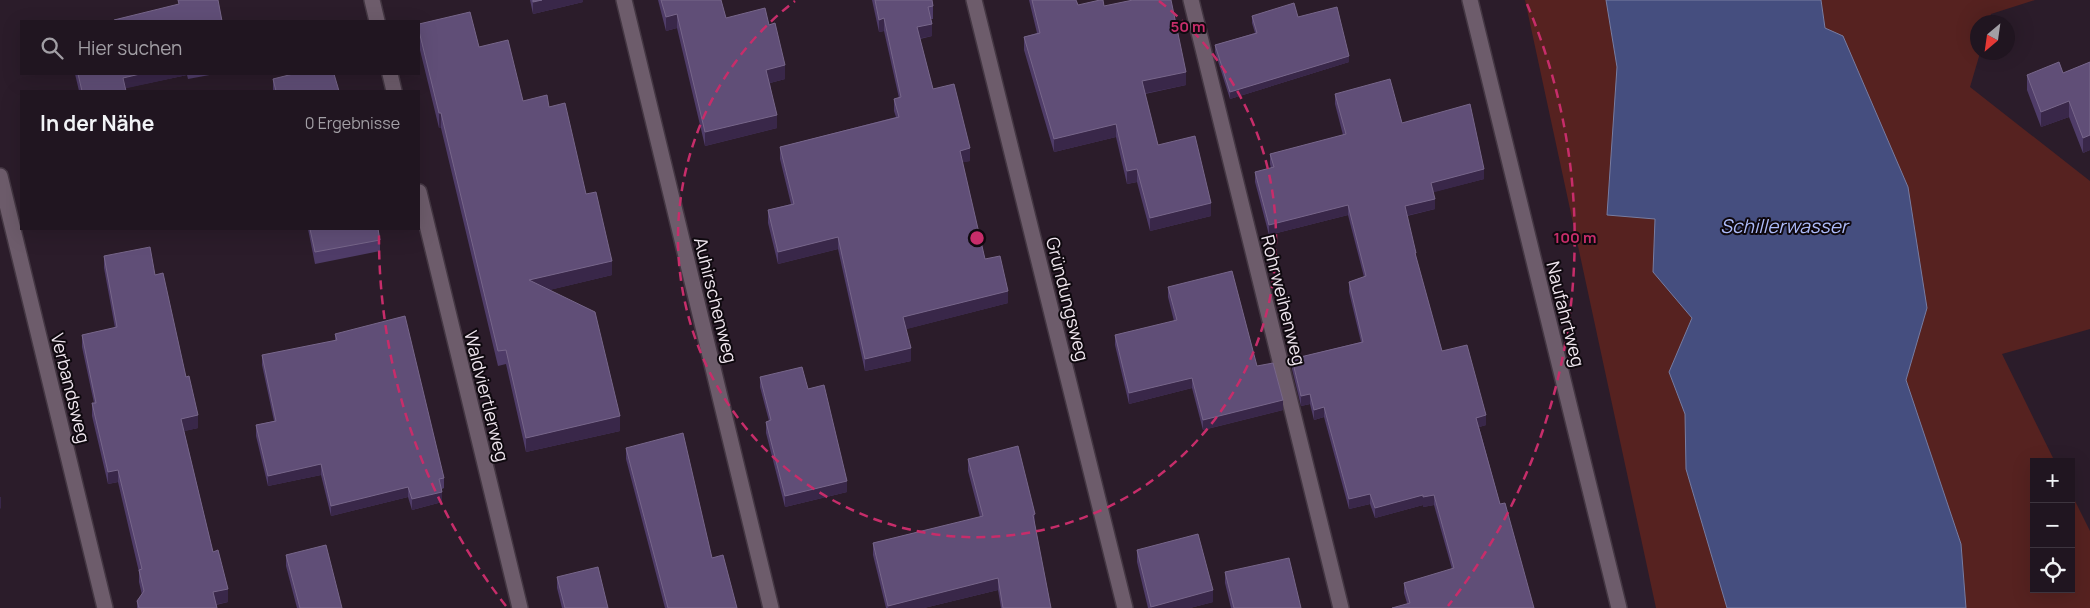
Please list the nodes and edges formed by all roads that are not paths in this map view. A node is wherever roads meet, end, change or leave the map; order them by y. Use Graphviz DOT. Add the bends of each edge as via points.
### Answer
graph roads {
  1 [pos="372,0"];
  2 [pos="624,0"];
  3 [pos="974,0"];
  4 [pos="1191,0"];
  5 [pos="1470,0"];
  6 [pos="377,20"];
  7 [pos="390,75"];
  8 [pos="394,90"];
  9 [pos="0,176"];
  10 [pos="420,196"];
  11 [pos="105,608"];
  12 [pos="520,608"];
  13 [pos="771,608"];
  14 [pos="1124,608"];
  15 [pos="1340,608"];
  16 [pos="1619,608"];
  1 -- 6 [label="street"];
  2 -- 13 [label="street, Auhirschenweg"];
  3 -- 14 [label="street, Gründungsweg"];
  4 -- 15 [label="street, Rohrweihenweg"];
  5 -- 16 [label="street, Naufahrtweg"];
  7 -- 8 [label="street"];
  9 -- 11 [label="street, Verbandsweg"];
  10 -- 12 [label="street, Waldviertlerweg"];
}
